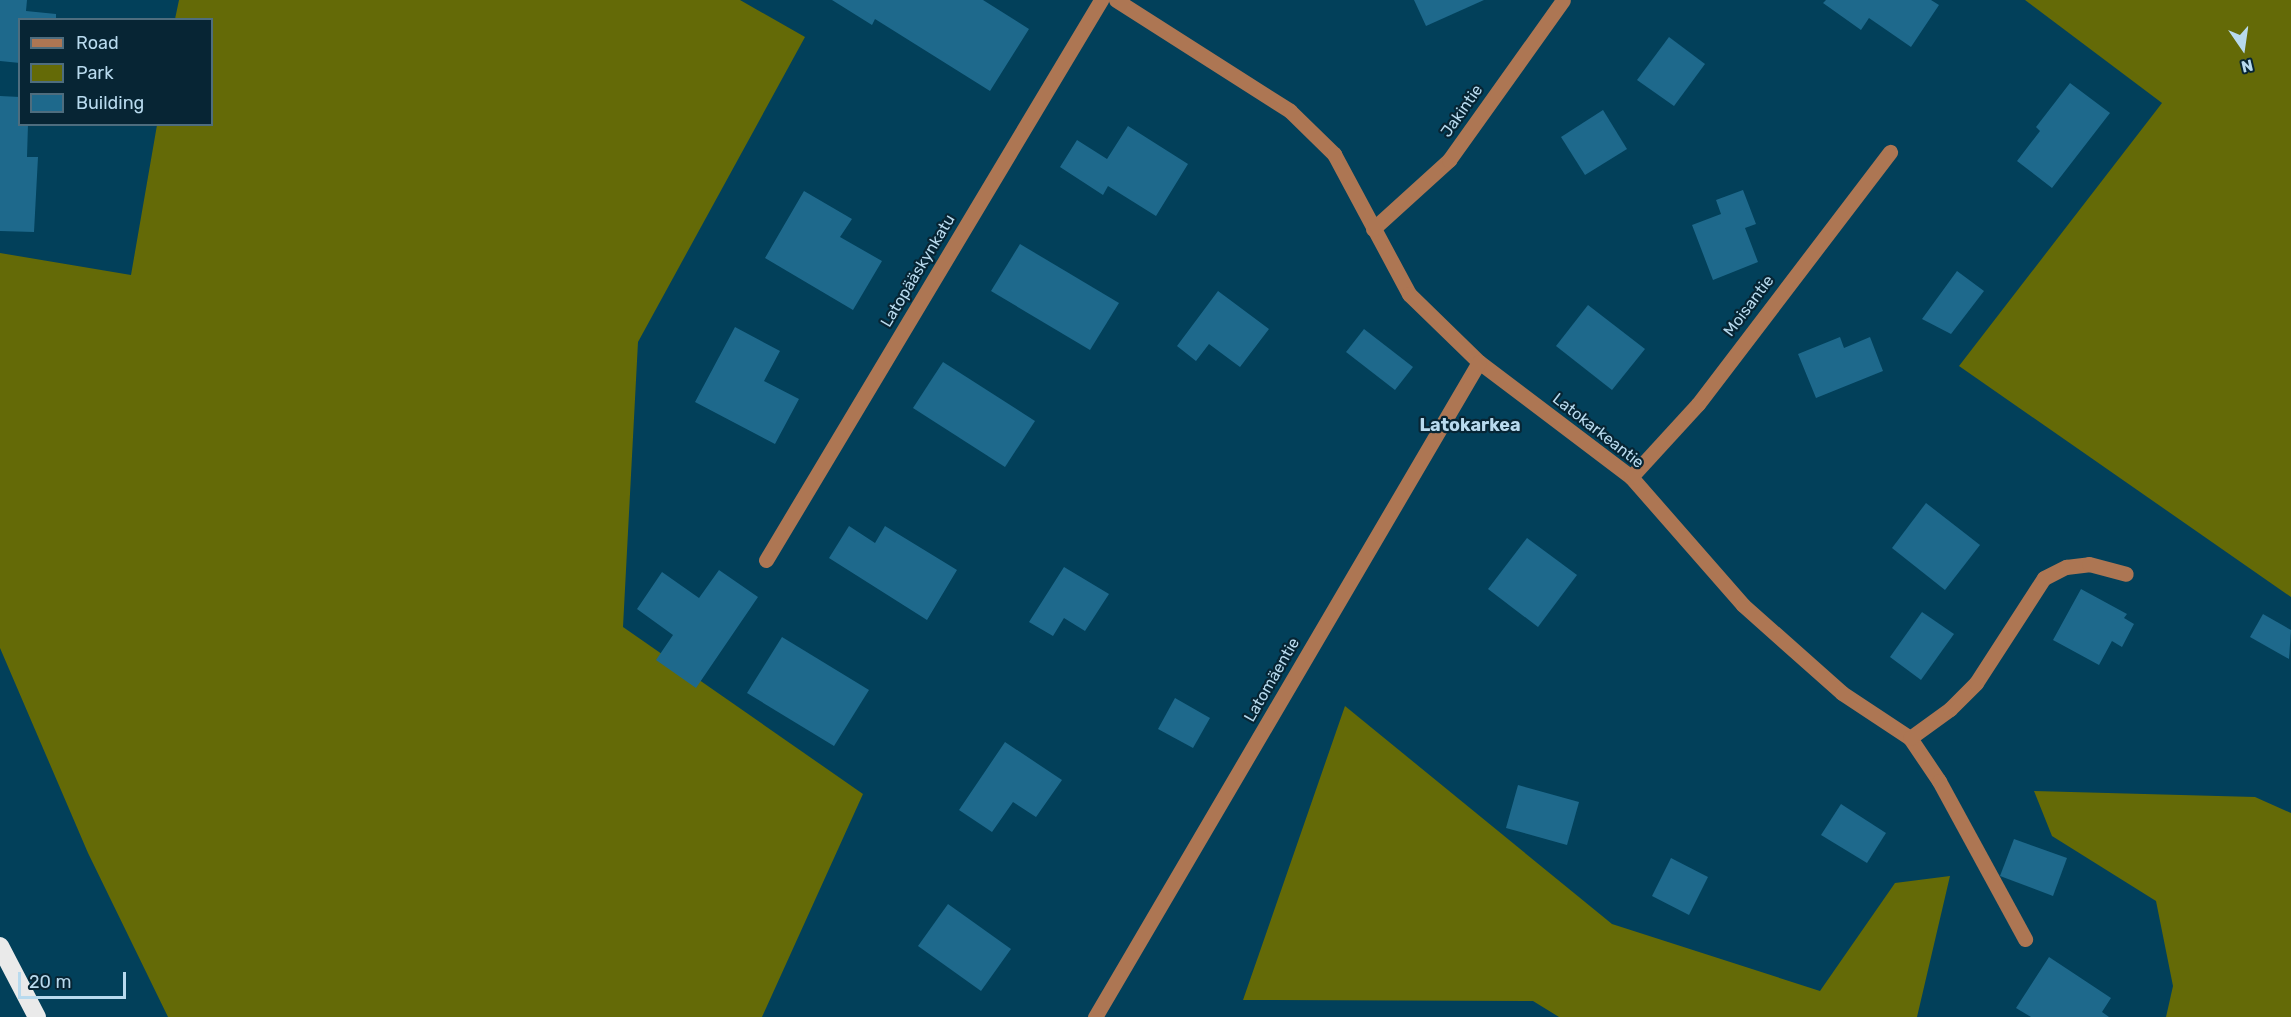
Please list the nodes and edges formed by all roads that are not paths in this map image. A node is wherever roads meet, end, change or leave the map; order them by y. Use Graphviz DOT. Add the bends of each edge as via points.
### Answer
graph roads {
  1 [pos="1101,0"];
  2 [pos="1116,0"];
  3 [pos="1563,0"];
  4 [pos="1890,152"];
  5 [pos="1373,229"];
  6 [pos="1479,362"];
  7 [pos="1631,477"];
  8 [pos="766,560"];
  9 [pos="2126,574"];
  10 [pos="1910,738"];
  11 [pos="2025,939"];
  12 [pos="0,946"];
  13 [pos="38,1017"];
  14 [pos="1095,1017"];
  1 -- 8 [label="street, Latopääskynkatu"];
  2 -- 5 [label="street, Latokarkeantie" via="1290,111 1334,154"];
  3 -- 5 [label="street, Jakintie" via="1449,160"];
  4 -- 7 [label="street, Moisantie" via="1698,404"];
  5 -- 6 [label="street, Latokarkeantie" via="1409,294"];
  6 -- 7 [label="street, Latokarkeantie"];
  6 -- 14 [label="street, Latomäentie"];
  7 -- 10 [label="street, Latokarkeantie" via="1743,605 1842,693"];
  9 -- 10 [label="street" via="2089,564 2066,567 2044,578 1976,683 1950,709"];
  10 -- 11 [label="street, Latokarkeantie" via="1939,781"];
  12 -- 13 [label="highway"];
}
